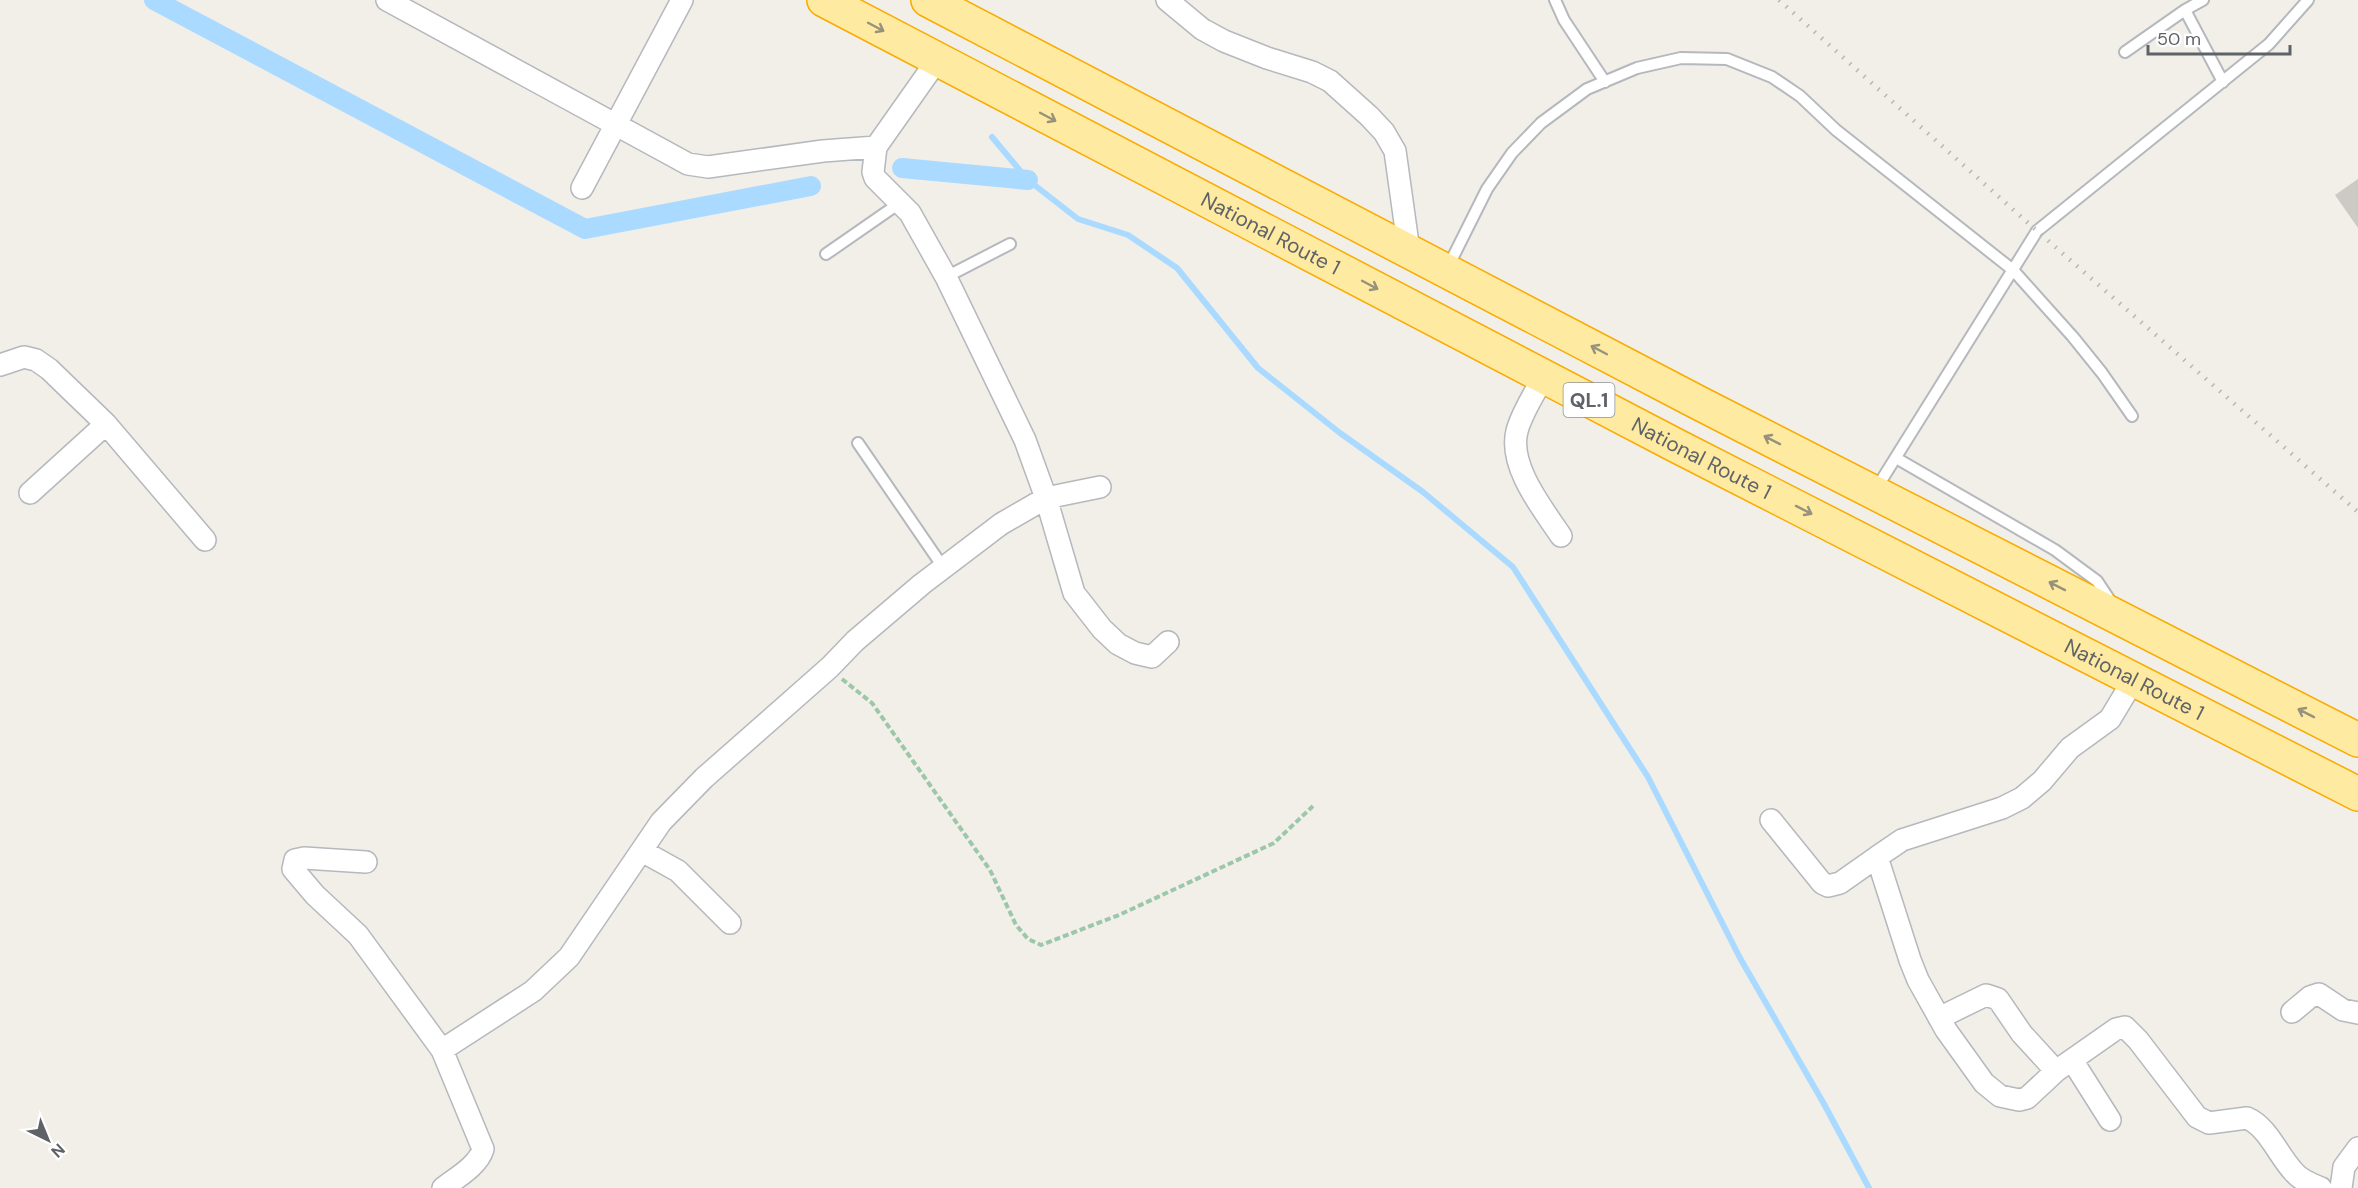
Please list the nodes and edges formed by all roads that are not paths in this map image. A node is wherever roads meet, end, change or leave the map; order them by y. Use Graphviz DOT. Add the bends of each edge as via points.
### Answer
graph roads {
  1 [pos="387,0"];
  2 [pos="682,0"];
  3 [pos="824,0"];
  4 [pos="928,0"];
  5 [pos="1167,0"];
  6 [pos="1555,0"];
  7 [pos="2203,0"];
  8 [pos="2308,0"];
  9 [pos="2185,10"];
  10 [pos="2125,52"];
  11 [pos="938,59"];
  12 [pos="1605,82"];
  13 [pos="2223,82"];
  14 [pos="616,123"];
  15 [pos="876,147"];
  16 [pos="582,188"];
  17 [pos="901,202"];
  18 [pos="1010,244"];
  19 [pos="1409,251"];
  20 [pos="826,254"];
  21 [pos="2013,270"];
  22 [pos="1446,271"];
  23 [pos="946,277"];
  24 [pos="0,365"];
  25 [pos="1544,376"];
  26 [pos="1697,402"];
  27 [pos="2132,416"];
  28 [pos="106,424"];
  29 [pos="858,443"];
  30 [pos="1676,445"];
  31 [pos="1896,458"];
  32 [pos="1100,487"];
  33 [pos="1874,492"];
  34 [pos="30,494"];
  35 [pos="1046,498"];
  36 [pos="1561,536"];
  37 [pos="205,540"];
  38 [pos="943,567"];
  39 [pos="2121,618"];
  40 [pos="1168,642"];
  41 [pos="2134,679"];
  42 [pos="2358,740"];
  43 [pos="2358,794"];
  44 [pos="1772,820"];
  45 [pos="642,851"];
  46 [pos="1877,857"];
  47 [pos="366,862"];
  48 [pos="730,923"];
  49 [pos="2292,1012"];
  50 [pos="2358,1012"];
  51 [pos="1939,1018"];
  52 [pos="442,1050"];
  53 [pos="2064,1065"];
  54 [pos="2110,1120"];
  55 [pos="2358,1148"];
  56 [pos="443,1188"];
  57 [pos="2321,1188"];
  58 [pos="2341,1188"];
  1 -- 14 [label="street"];
  2 -- 14 [label="street"];
  3 -- 11 [label="highway, National Route 1 / QL.1, one-way"];
  4 -- 19 [label="highway, QL.1"];
  5 -- 19 [label="street" via="1202,29 1224,40 1330,81 1370,116 1395,151"];
  6 -- 12 [label="lane"];
  7 -- 9 [label="lane"];
  8 -- 13 [label="lane" via="2269,44"];
  9 -- 10 [label="lane"];
  9 -- 13 [label="lane"];
  11 -- 15 [label="street"];
  11 -- 25 [label="highway, National Route 1 / QL.1, one-way"];
  12 -- 21 [label="lane" via="1637,68 1681,58 1727,59 1772,78 1800,96 1836,130"];
  12 -- 22 [label="lane" via="1587,89 1541,123 1512,153 1487,189"];
  13 -- 21 [label="lane" via="2037,231"];
  14 -- 15 [label="street" via="688,164 708,167"];
  14 -- 16 [label="street"];
  15 -- 17 [label="street" via="875,178"];
  17 -- 20 [label="lane"];
  17 -- 23 [label="street"];
  18 -- 23 [label="lane"];
  19 -- 22 [label="highway, QL.1"];
  21 -- 27 [label="lane" via="2080,346"];
  21 -- 31 [label="lane"];
  26 -- 22 [label="highway, QL.1, one-way"];
  23 -- 35 [label="street" via="1025,440"];
  24 -- 28 [label="street" via="24,357 36,360"];
  25 -- 30 [label="highway, National Route 1 / QL.1"];
  25 -- 36 [label="street" via="1517,431 1516,448 1534,498"];
  26 -- 30 [label="highway"];
  33 -- 26 [label="highway, QL.1, one-way"];
  28 -- 34 [label="street"];
  28 -- 37 [label="street"];
  29 -- 38 [label="lane"];
  30 -- 41 [label="highway, National Route 1 / QL.1, one-way"];
  31 -- 33 [label="lane"];
  31 -- 39 [label="lane" via="2055,550 2100,585"];
  32 -- 35 [label="street"];
  39 -- 33 [label="highway, QL.1, one-way"];
  35 -- 38 [label="street" via="1001,524"];
  35 -- 40 [label="street" via="1074,593 1102,628 1118,644 1148,657"];
  38 -- 45 [label="street" via="704,778 668,814"];
  42 -- 39 [label="highway, QL.1, one-way"];
  41 -- 43 [label="highway, National Route 1 / QL.1"];
  41 -- 46 [label="street" via="2110,719 2070,748 2022,798 1902,840"];
  44 -- 46 [label="street" via="1828,886 1840,884"];
  45 -- 48 [label="street" via="678,871"];
  45 -- 52 [label="street" via="558,968 533,991"];
  46 -- 51 [label="street" via="1910,960"];
  47 -- 52 [label="street" via="304,858 295,860 293,869 358,935"];
  49 -- 50 [label="street" via="2319,994 2343,1010"];
  51 -- 53 [label="street" via="1986,995 1994,996 2022,1034"];
  51 -- 53 [label="street" via="1984,1083 2000,1096 2027,1098"];
  52 -- 56 [label="street" via="483,1149 474,1164"];
  53 -- 54 [label="street"];
  53 -- 57 [label="street" via="2116,1029 2129,1030 2197,1117 2209,1123 2247,1118 2260,1127 2299,1178"];
  55 -- 58 [label="street" via="2344,1167"];
}
